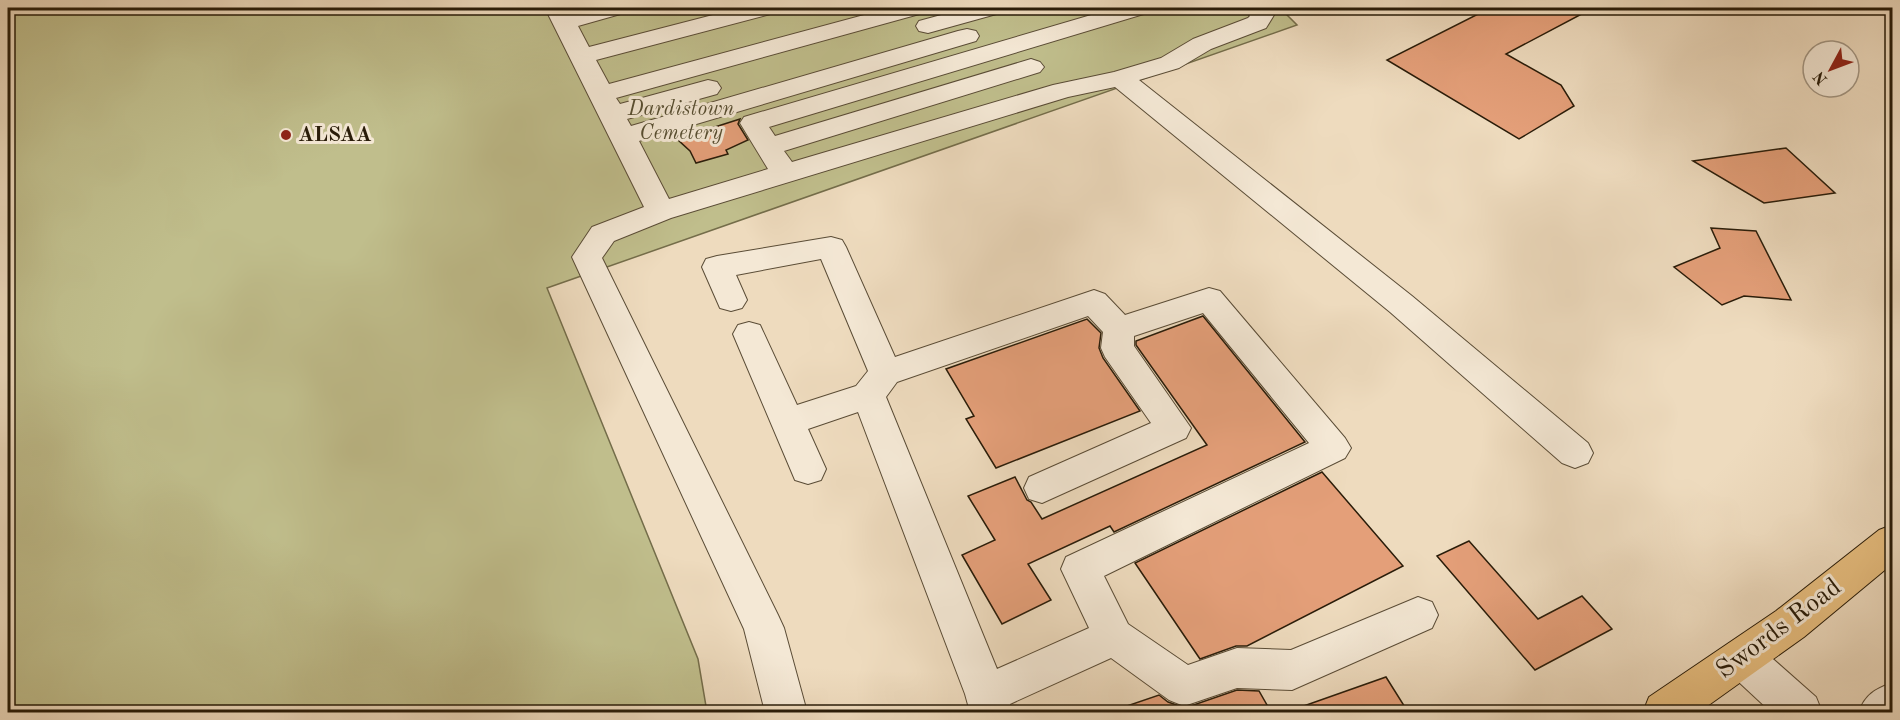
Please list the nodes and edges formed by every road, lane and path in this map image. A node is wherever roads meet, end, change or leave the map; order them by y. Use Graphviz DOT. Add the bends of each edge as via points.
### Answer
graph roads {
  1 [pos="616,8"];
  2 [pos="692,8"];
  3 [pos="766,8"];
  4 [pos="842,8"];
  5 [pos="915,8"];
  6 [pos="1064,8"];
  7 [pos="1139,8"];
  8 [pos="1256,8"];
  9 [pos="984,14"];
  10 [pos="1011,47"];
  11 [pos="1031,67"];
  12 [pos="588,68"];
  13 [pos="1120,78"];
  14 [pos="1056,93"];
  15 [pos="768,147"];
  16 [pos="785,174"];
  17 [pos="661,211"];
  18 [pos="731,300"];
  19 [pos="1119,329"];
  20 [pos="749,334"];
  21 [pos="877,384"];
  22 [pos="786,422"];
  23 [pos="1575,453"];
  24 [pos="807,469"];
  25 [pos="1042,488"];
  26 [pos="1892,542"];
  27 [pos="1418,615"];
  28 [pos="1114,637"];
  29 [pos="1742,658"];
  30 [pos="989,703"];
  31 [pos="1893,703"];
  32 [pos="786,712"];
  33 [pos="1664,712"];
  34 [pos="1801,712"];
  35 [pos="1880,712"];
  1 -- 12 [label="lane"];
  2 -- 12 [label="lane"];
  3 -- 12 [label="lane"];
  4 -- 12 [label="lane"];
  5 -- 12 [label="lane"];
  6 -- 9 [label="lane"];
  7 -- 10 [label="lane"];
  8 -- 13 [label="lane" via="1262,15 1257,23 1202,44 1170,63"];
  9 -- 10 [label="lane"];
  9 -- 12 [label="lane"];
  10 -- 11 [label="lane"];
  10 -- 15 [label="lane" via="753,123"];
  11 -- 14 [label="lane"];
  11 -- 15 [label="lane"];
  12 -- 17 [label="lane"];
  13 -- 14 [label="lane"];
  13 -- 23 [label="lane" via="1401,304"];
  14 -- 16 [label="lane"];
  15 -- 16 [label="lane"];
  16 -- 17 [label="lane"];
  17 -- 32 [label="lane" via="603,234 587,257 765,628"];
  18 -- 21 [label="lane" via="717,267 831,247"];
  19 -- 21 [label="lane" via="1094,302"];
  19 -- 25 [label="lane" via="1117,348 1174,428"];
  19 -- 28 [label="lane" via="1209,299 1333,448 1080,569"];
  20 -- 22 [label="lane"];
  21 -- 22 [label="lane"];
  21 -- 30 [label="lane"];
  22 -- 24 [label="lane"];
  26 -- 29 [label="main road, Swords Road" via="1791,624"];
  27 -- 28 [label="lane" via="1292,670 1237,668 1184,686"];
  28 -- 30 [label="lane"];
  29 -- 33 [label="main road, Swords Road"];
  29 -- 34 [label="lane"];
  31 -- 35 [label="lane"];
}
